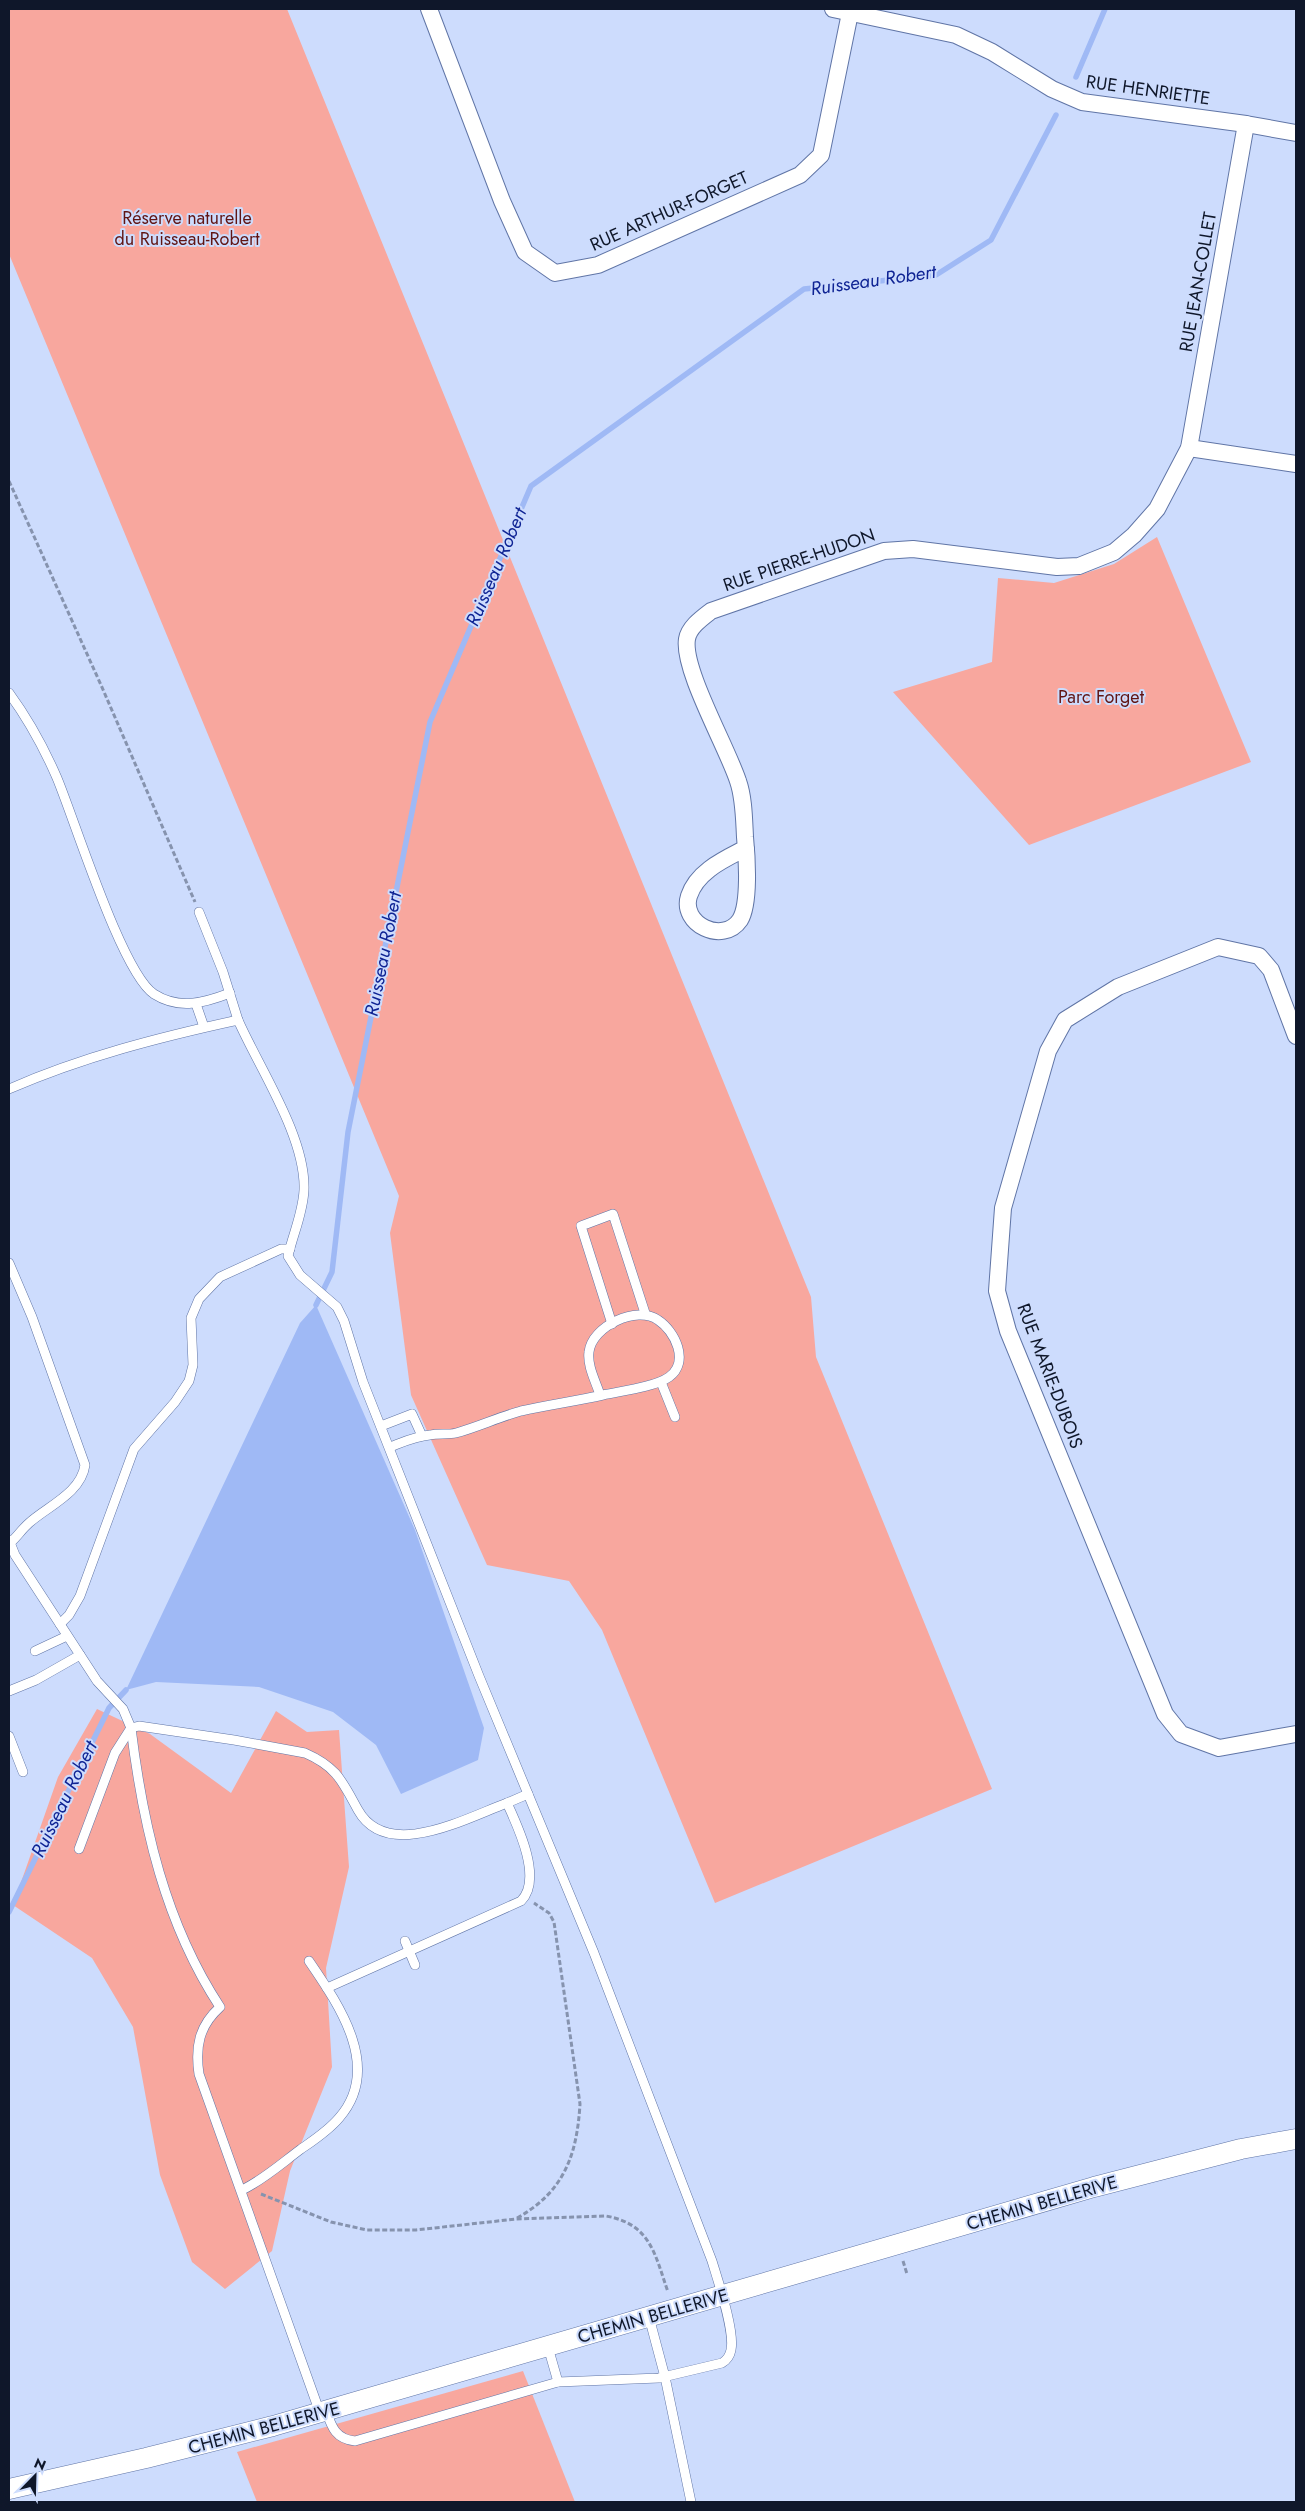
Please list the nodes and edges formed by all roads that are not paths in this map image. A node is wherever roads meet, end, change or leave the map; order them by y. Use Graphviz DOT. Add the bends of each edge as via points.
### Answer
graph roads {
  1 [pos="431,9"];
  2 [pos="832,9"];
  3 [pos="850,13"];
  4 [pos="1246,124"];
  5 [pos="1296,133"];
  6 [pos="1189,448"];
  7 [pos="1296,464"];
  8 [pos="9,693"];
  9 [pos="746,848"];
  10 [pos="199,912"];
  11 [pos="230,993"];
  12 [pos="196,1004"];
  13 [pos="238,1020"];
  14 [pos="204,1027"];
  15 [pos="1296,1036"];
  16 [pos="9,1088"];
  17 [pos="290,1249"];
  18 [pos="9,1263"];
  19 [pos="645,1313"];
  20 [pos="612,1324"];
  21 [pos="660,1382"];
  22 [pos="600,1395"];
  23 [pos="675,1417"];
  24 [pos="381,1426"];
  25 [pos="422,1436"];
  26 [pos="390,1447"];
  27 [pos="9,1542"];
  28 [pos="60,1624"];
  29 [pos="67,1636"];
  30 [pos="36,1651"];
  31 [pos="80,1655"];
  32 [pos="9,1691"];
  33 [pos="131,1728"];
  34 [pos="1296,1734"];
  35 [pos="9,1736"];
  36 [pos="23,1772"];
  37 [pos="528,1794"];
  38 [pos="507,1803"];
  39 [pos="79,1849"];
  40 [pos="405,1941"];
  41 [pos="409,1952"];
  42 [pos="309,1961"];
  43 [pos="416,1965"];
  44 [pos="327,1988"];
  45 [pos="1296,2139"];
  46 [pos="242,2190"];
  47 [pos="722,2296"];
  48 [pos="649,2317"];
  49 [pos="548,2347"];
  50 [pos="665,2377"];
  51 [pos="558,2382"];
  52 [pos="323,2412"];
  53 [pos="9,2489"];
  54 [pos="691,2502"];
  1 -- 3 [label="street, RUE ARTHUR-FORGET" via="502,201 525,252 555,273 598,265 800,175 822,155"];
  2 -- 3 [label="street, RUE HENRIETTE"];
  3 -- 4 [label="street, RUE HENRIETTE" via="956,36 992,52 1052,89 1082,102"];
  4 -- 5 [label="street, RUE HENRIETTE"];
  4 -- 6 [label="street, RUE JEAN-COLLET"];
  6 -- 7 [label="street"];
  6 -- 9 [label="street, RUE PIERRE-HUDON" via="1157,509 1134,535 1114,552 1079,566 1057,567 913,549 884,552 712,611 696,623 687,637 687,660 739,782"];
  8 -- 12 [label="lane" via="32,728 57,778 114,927 140,980 163,998"];
  9 -- 9 [label="street, RUE PIERRE-HUDON" via="745,901 741,919 733,928 717,932 700,927 689,913 688,897 697,880 712,867"];
  10 -- 11 [label="lane"];
  11 -- 12 [label="lane"];
  11 -- 13 [label="lane"];
  12 -- 14 [label="lane"];
  13 -- 14 [label="lane"];
  13 -- 17 [label="lane" via="288,1123 302,1165 302,1206"];
  14 -- 16 [label="lane" via="150,1041"];
  15 -- 34 [label="street, RUE MARIE-DUBOIS" via="1271,970 1259,956 1218,947 1118,988 1065,1020 1048,1051 1003,1208 997,1291 1008,1331 1165,1714 1181,1734 1219,1748"];
  17 -- 24 [label="lane" via="291,1264 329,1300 344,1321"];
  17 -- 28 [label="lane" via="282,1249 232,1270 220,1277 199,1300 192,1318 189,1381 134,1449 80,1596"];
  18 -- 27 [label="lane" via="32,1317 85,1465 81,1480 74,1488"];
  19 -- 20 [label="lane"];
  19 -- 20 [label="lane" via="613,1214 581,1226"];
  19 -- 21 [label="lane" via="666,1326 680,1353 676,1369"];
  20 -- 22 [label="lane" via="593,1339 588,1354"];
  21 -- 22 [label="lane"];
  21 -- 23 [label="lane"];
  22 -- 25 [label="lane" via="520,1412 455,1433"];
  24 -- 25 [label="lane" via="412,1414"];
  24 -- 26 [label="lane"];
  25 -- 26 [label="lane"];
  26 -- 37 [label="lane"];
  27 -- 28 [label="lane"];
  28 -- 29 [label="lane"];
  29 -- 30 [label="lane"];
  29 -- 31 [label="lane"];
  31 -- 32 [label="lane"];
  31 -- 33 [label="lane" via="97,1681 123,1709"];
  33 -- 38 [label="lane" via="151,1727 305,1753 339,1774 366,1822 375,1829 395,1835 452,1824"];
  33 -- 39 [label="lane" via="115,1753"];
  33 -- 46 [label="lane" via="152,1851 168,1904 194,1964 220,2007 201,2032 196,2056 199,2074"];
  35 -- 36 [label="lane"];
  37 -- 38 [label="lane"];
  37 -- 47 [label="lane" via="594,1953 712,2261"];
  38 -- 41 [label="lane" via="530,1868 530,1886 524,1897 516,1904"];
  40 -- 41 [label="lane"];
  41 -- 43 [label="lane"];
  41 -- 44 [label="lane"];
  42 -- 44 [label="lane"];
  44 -- 46 [label="lane" via="346,2019 357,2058 353,2096 340,2118 322,2134"];
  45 -- 47 [label="street, CHEMIN BELLERIVE" via="1241,2149 1094,2187"];
  46 -- 52 [label="lane"];
  47 -- 48 [label="street, CHEMIN BELLERIVE"];
  47 -- 50 [label="lane" via="731,2343 726,2360"];
  48 -- 49 [label="street, CHEMIN BELLERIVE"];
  48 -- 50 [label="lane"];
  49 -- 51 [label="lane"];
  49 -- 52 [label="street, CHEMIN BELLERIVE"];
  50 -- 51 [label="lane"];
  50 -- 54 [label="lane"];
  51 -- 52 [label="lane" via="355,2440 337,2435"];
  52 -- 53 [label="street, CHEMIN BELLERIVE" via="146,2458"];
}
